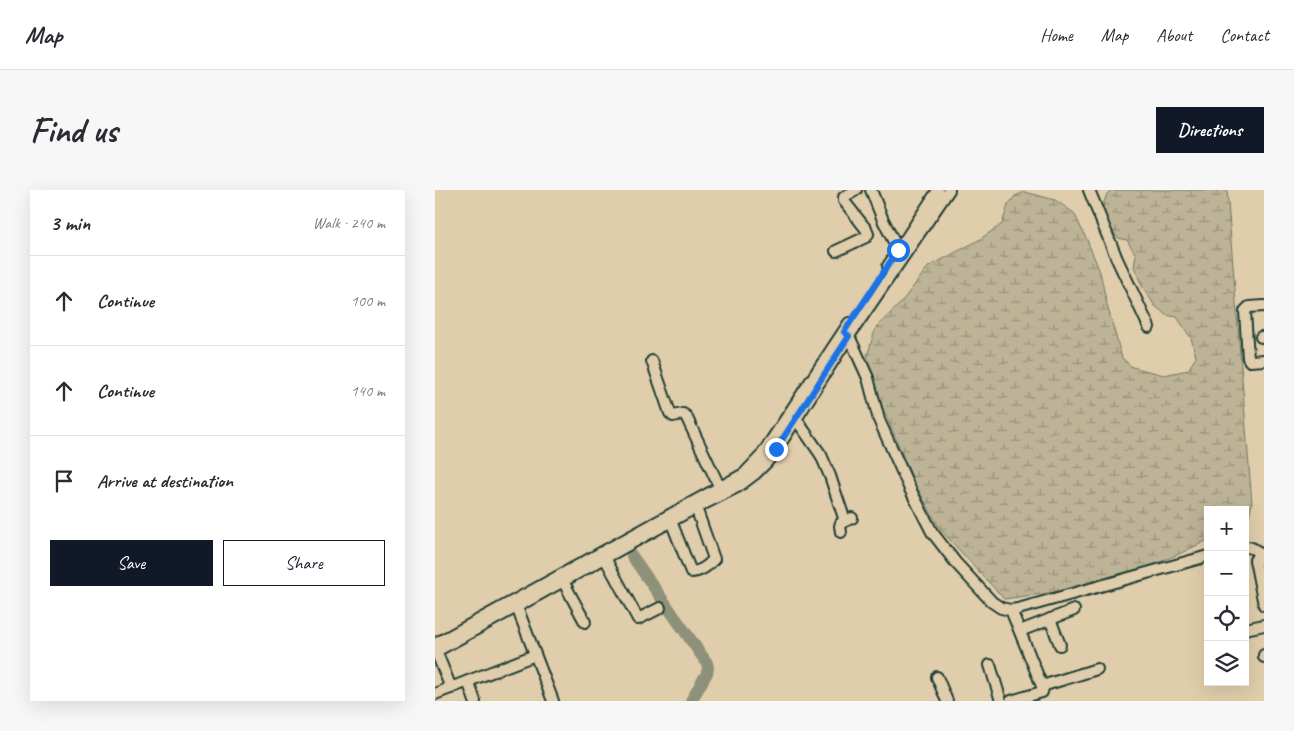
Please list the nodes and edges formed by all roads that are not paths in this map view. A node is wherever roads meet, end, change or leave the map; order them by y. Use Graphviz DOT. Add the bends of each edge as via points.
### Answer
graph roads {
  1 [pos="856,190"];
  2 [pos="871,190"];
  3 [pos="938,190"];
  4 [pos="949,190"];
  5 [pos="1089,190"];
  6 [pos="898,250"];
  7 [pos="835,251"];
  8 [pos="1264,306"];
  9 [pos="1149,327"];
  10 [pos="846,334"];
  11 [pos="1264,360"];
  12 [pos="652,361"];
  13 [pos="796,419"];
  14 [pos="720,488"];
  15 [pos="695,505"];
  16 [pos="671,522"];
  17 [pos="841,532"];
  18 [pos="1249,548"];
  19 [pos="1262,556"];
  20 [pos="1204,557"];
  21 [pos="605,558"];
  22 [pos="563,581"];
  23 [pos="515,603"];
  24 [pos="1264,605"];
  25 [pos="660,608"];
  26 [pos="1011,610"];
  27 [pos="1074,610"];
  28 [pos="1050,619"];
  29 [pos="585,622"];
  30 [pos="1264,625"];
  31 [pos="1249,628"];
  32 [pos="1020,631"];
  33 [pos="1060,645"];
  34 [pos="435,649"];
  35 [pos="535,655"];
  36 [pos="990,665"];
  37 [pos="1097,669"];
  38 [pos="937,677"];
  39 [pos="467,681"];
  40 [pos="1042,686"];
  41 [pos="451,688"];
  42 [pos="435,694"];
  43 [pos="438,701"];
  44 [pos="475,701"];
  45 [pos="553,701"];
  46 [pos="947,701"];
  47 [pos="1001,701"];
  48 [pos="1011,701"];
  1 -- 7 [label="street" via="844,200 868,234"];
  2 -- 6 [label="street"];
  3 -- 6 [label="street"];
  4 -- 10 [label="street"];
  5 -- 9 [label="street"];
  6 -- 10 [label="street"];
  8 -- 11 [label="street" via="1249,307 1245,311 1248,358 1253,362"];
  10 -- 13 [label="street"];
  10 -- 14 [label="street" via="761,456 744,474"];
  10 -- 26 [label="street" via="865,371 879,420 932,532 992,602"];
  12 -- 14 [label="street" via="670,413 686,416"];
  13 -- 15 [label="street" via="755,474 739,486"];
  13 -- 17 [label="street" via="831,476 847,518 841,523"];
  14 -- 15 [label="street"];
  15 -- 16 [label="street"];
  15 -- 16 [label="street" via="714,559 708,566 691,572"];
  15 -- 23 [label="street"];
  16 -- 21 [label="street"];
  18 -- 19 [label="street"];
  19 -- 24 [label="street" via="1255,560"];
  20 -- 26 [label="street"];
  21 -- 22 [label="street"];
  21 -- 25 [label="street" via="638,619"];
  22 -- 23 [label="street"];
  22 -- 29 [label="street"];
  23 -- 34 [label="street"];
  23 -- 35 [label="street"];
  26 -- 32 [label="street"];
  27 -- 28 [label="street"];
  28 -- 32 [label="street"];
  28 -- 33 [label="street"];
  30 -- 31 [label="street"];
  32 -- 40 [label="street"];
  34 -- 41 [label="street"];
  35 -- 39 [label="street"];
  35 -- 45 [label="street"];
  36 -- 47 [label="street"];
  37 -- 40 [label="street"];
  38 -- 46 [label="street"];
  39 -- 41 [label="street"];
  39 -- 44 [label="street"];
  40 -- 48 [label="street" via="1042,692"];
  41 -- 42 [label="street"];
  42 -- 43 [label="street"];
}
